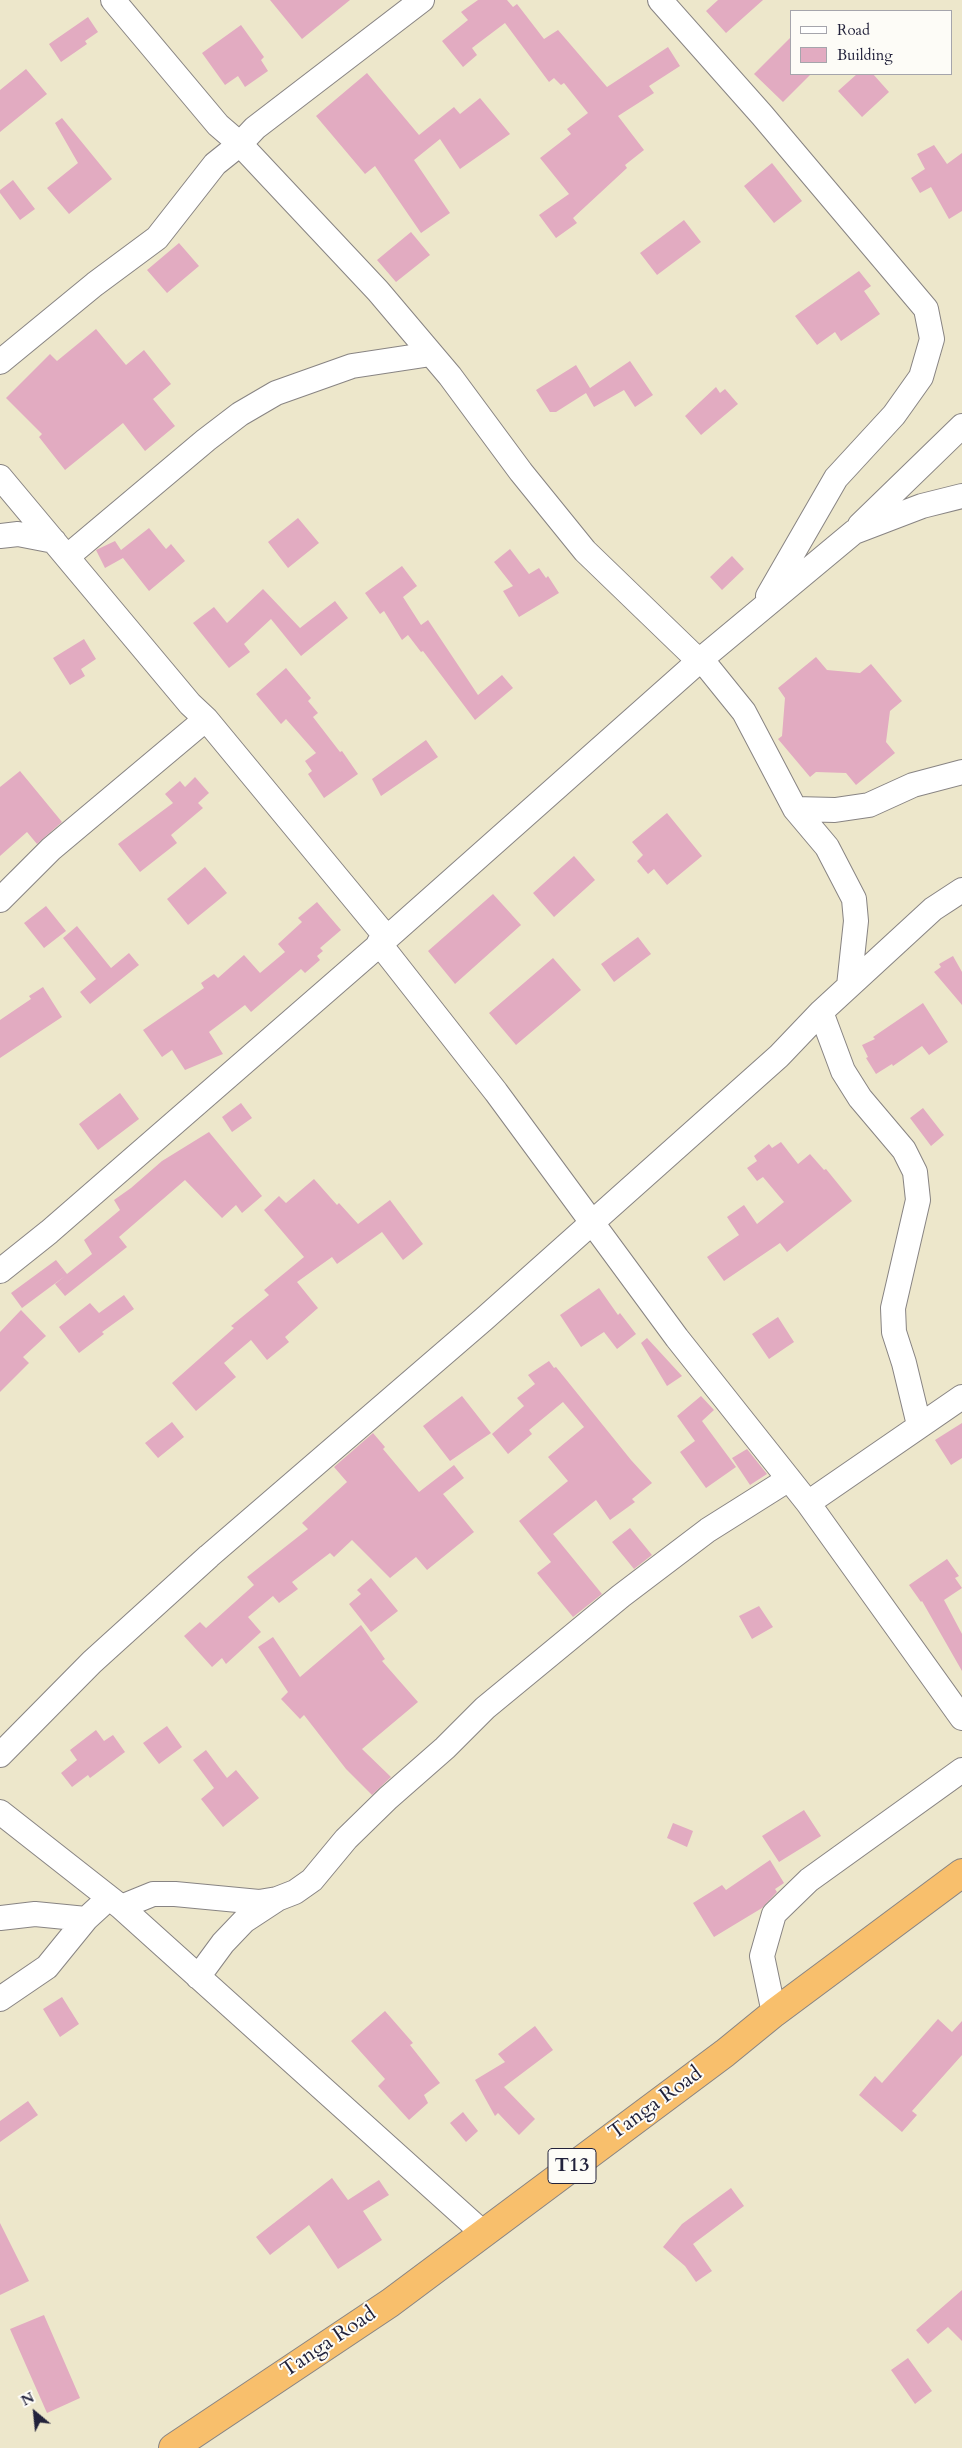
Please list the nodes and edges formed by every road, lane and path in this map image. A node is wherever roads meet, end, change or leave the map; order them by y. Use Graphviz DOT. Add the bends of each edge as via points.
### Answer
graph roads {
  1 [pos="113,0"];
  2 [pos="422,0"];
  3 [pos="660,0"];
  4 [pos="240,144"];
  5 [pos="431,354"];
  6 [pos="0,362"];
  7 [pos="962,426"];
  8 [pos="0,477"];
  9 [pos="962,496"];
  10 [pos="854,532"];
  11 [pos="0,536"];
  12 [pos="61,549"];
  13 [pos="760,610"];
  14 [pos="701,661"];
  15 [pos="206,719"];
  16 [pos="962,772"];
  17 [pos="795,809"];
  18 [pos="962,890"];
  19 [pos="0,900"];
  20 [pos="383,941"];
  21 [pos="849,986"];
  22 [pos="821,1012"];
  23 [pos="591,1222"];
  24 [pos="0,1271"];
  25 [pos="962,1397"];
  26 [pos="919,1425"];
  27 [pos="789,1479"];
  28 [pos="808,1503"];
  29 [pos="962,1718"];
  30 [pos="0,1756"];
  31 [pos="962,1770"];
  32 [pos="0,1812"];
  33 [pos="962,1873"];
  34 [pos="277,1899"];
  35 [pos="115,1902"];
  36 [pos="0,1918"];
  37 [pos="86,1919"];
  38 [pos="198,1977"];
  39 [pos="0,1999"];
  40 [pos="774,2013"];
  41 [pos="482,2232"];
  42 [pos="173,2448"];
  1 -- 4 [label="street" via="218,125"];
  2 -- 4 [label="street" via="255,128"];
  3 -- 13 [label="street" via="771,125 926,309 932,339 921,377 894,415 836,478"];
  4 -- 5 [label="street" via="378,291"];
  4 -- 6 [label="street" via="215,164 157,238"];
  5 -- 12 [label="street" via="352,366 268,398 240,414"];
  5 -- 14 [label="street" via="585,551"];
  7 -- 10 [label="street"];
  8 -- 12 [label="street"];
  9 -- 10 [label="street" via="922,506"];
  10 -- 13 [label="street"];
  11 -- 12 [label="street" via="18,534"];
  12 -- 15 [label="street"];
  13 -- 14 [label="street"];
  14 -- 17 [label="street" via="744,712"];
  14 -- 20 [label="street"];
  15 -- 19 [label="street" via="51,849"];
  15 -- 20 [label="street"];
  16 -- 17 [label="street" via="913,785 869,806 835,810"];
  17 -- 21 [label="street" via="827,846 854,899 856,922"];
  18 -- 21 [label="street" via="933,909"];
  20 -- 23 [label="street"];
  20 -- 24 [label="street"];
  21 -- 22 [label="street"];
  22 -- 23 [label="street" via="779,1056"];
  22 -- 26 [label="street" via="842,1071 860,1098 904,1150 915,1172 918,1200 893,1308 894,1332"];
  23 -- 27 [label="street" via="677,1338"];
  23 -- 30 [label="street" via="92,1662"];
  25 -- 26 [label="street"];
  26 -- 28 [label="street"];
  27 -- 28 [label="street"];
  27 -- 34 [label="street" via="708,1530 492,1701 346,1839 312,1880"];
  28 -- 29 [label="street"];
  31 -- 40 [label="street" via="809,1880 774,1914 762,1956"];
  32 -- 35 [label="street"];
  33 -- 40 [label="highway, Tanga Road / T13"];
  34 -- 35 [label="street" via="259,1902 153,1894"];
  34 -- 38 [label="street" via="244,1922 223,1943"];
  35 -- 37 [label="street"];
  35 -- 38 [label="street"];
  36 -- 37 [label="street" via="35,1914"];
  37 -- 39 [label="street" via="47,1967"];
  38 -- 41 [label="street"];
  40 -- 41 [label="highway, Tanga Road / T13" via="718,2059"];
  41 -- 42 [label="highway, Tanga Road / T13" via="390,2303"];
}
